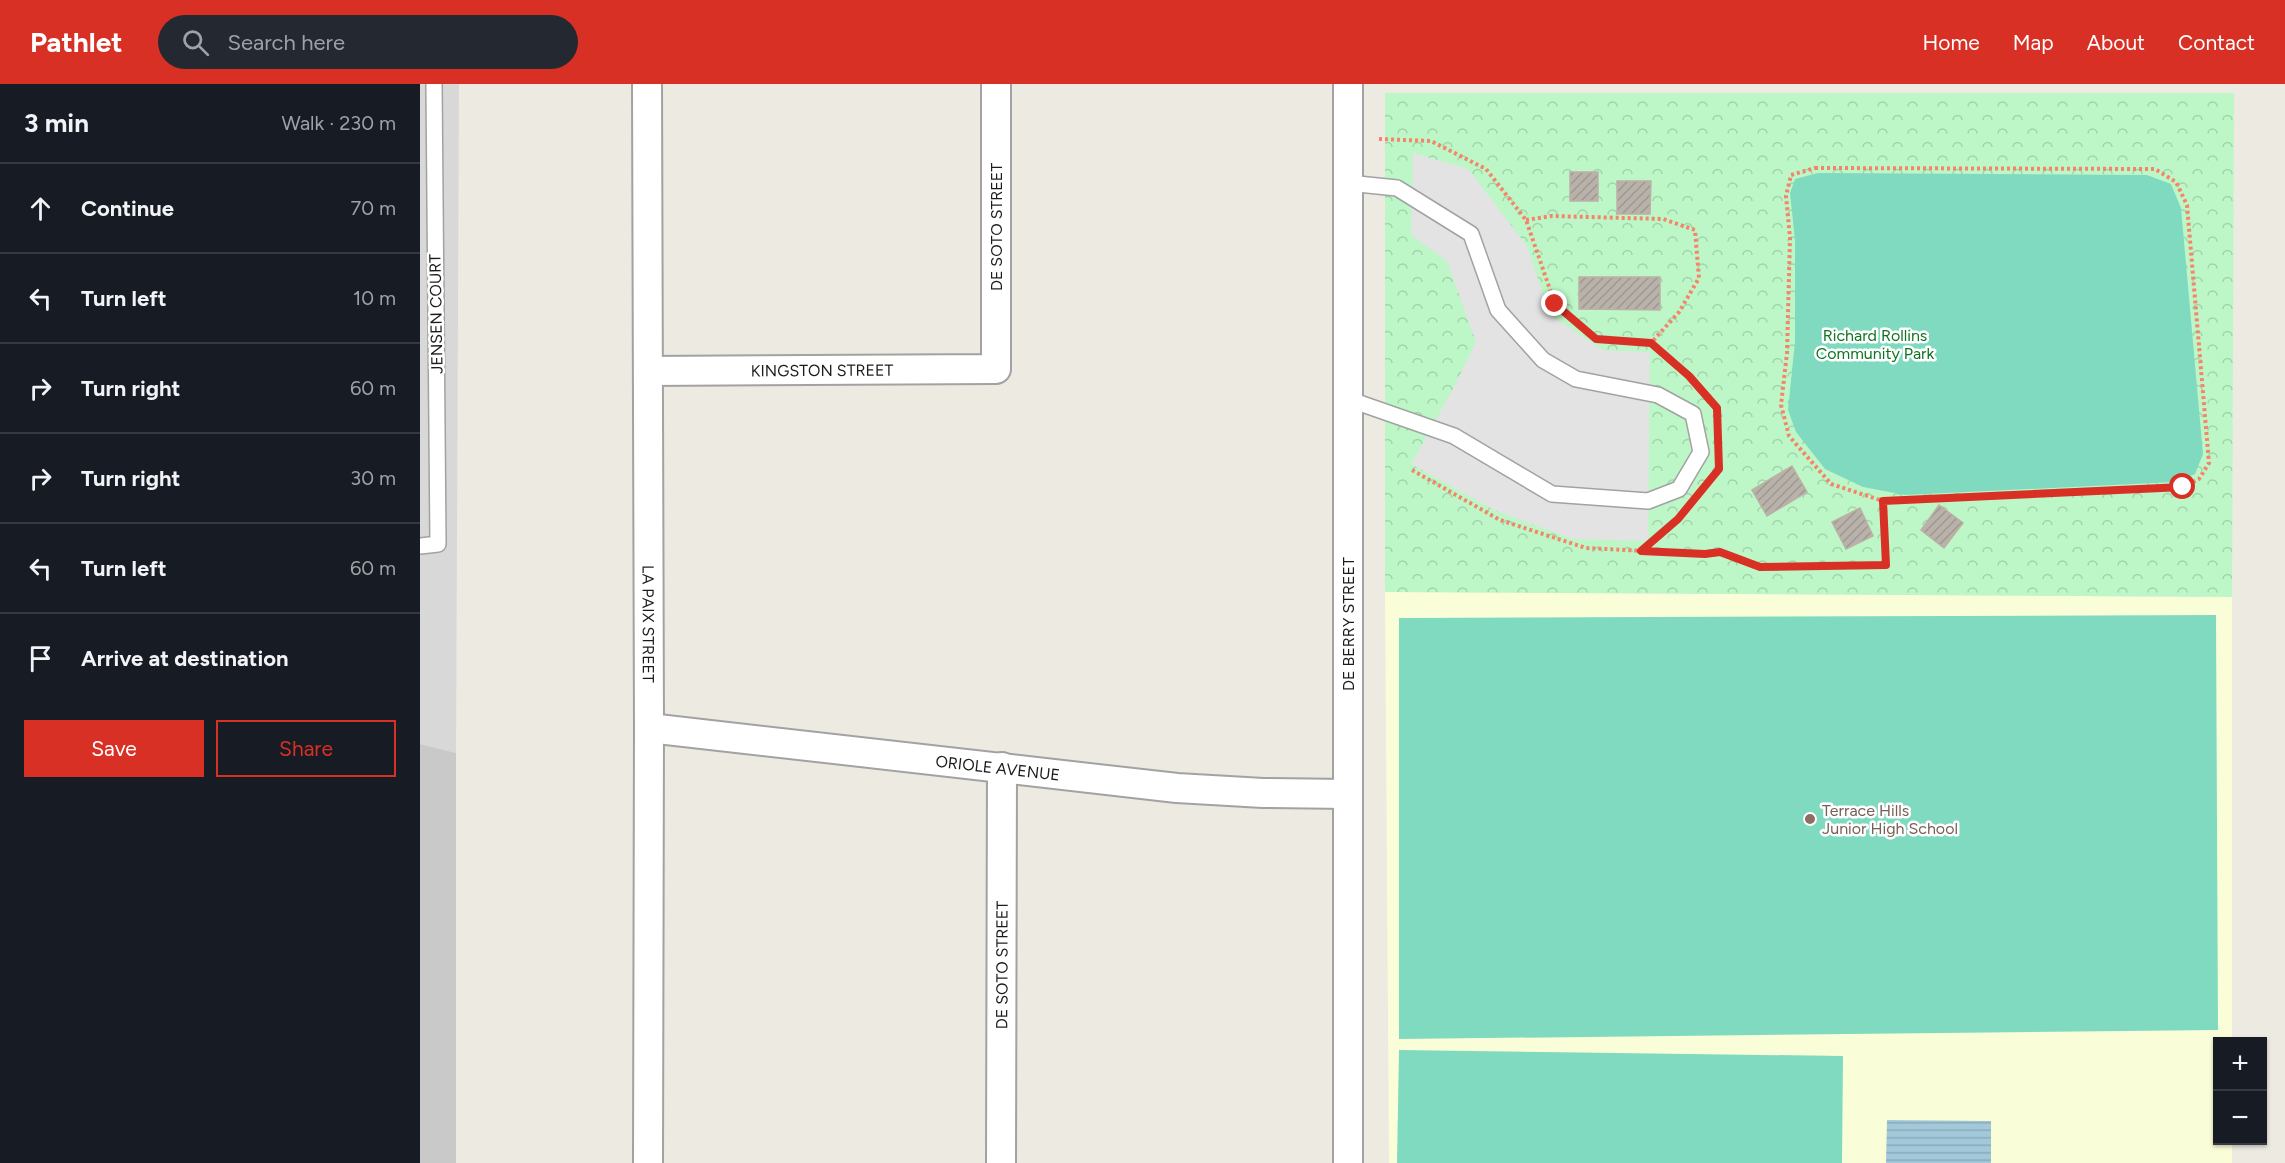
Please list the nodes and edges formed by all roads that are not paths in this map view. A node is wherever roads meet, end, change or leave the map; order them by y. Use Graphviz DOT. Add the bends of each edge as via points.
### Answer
graph roads {
  1 [pos="434,84"];
  2 [pos="647,84"];
  3 [pos="996,84"];
  4 [pos="1348,84"];
  5 [pos="427,168"];
  6 [pos="1348,183"];
  7 [pos="996,369"];
  8 [pos="648,371"];
  9 [pos="1348,399"];
  10 [pos="420,546"];
  11 [pos="649,728"];
  12 [pos="1002,767"];
  13 [pos="1348,794"];
  14 [pos="648,1163"];
  15 [pos="1001,1163"];
  16 [pos="1348,1163"];
  1 -- 5 [label="lane, JENSEN COURT"];
  2 -- 8 [label="street, LA PAIX STREET"];
  3 -- 7 [label="street, DE SOTO STREET"];
  4 -- 6 [label="street, DE BERRY STREET"];
  5 -- 10 [label="lane, JENSEN COURT" via="438,544"];
  6 -- 9 [label="street, DE BERRY STREET"];
  6 -- 9 [label="lane" via="1397,188 1471,234 1498,310 1543,360 1576,379 1658,395 1692,414 1701,452 1679,489 1648,501 1552,494 1454,436"];
  7 -- 8 [label="street, KINGSTON STREET"];
  8 -- 11 [label="street, LA PAIX STREET"];
  9 -- 13 [label="street, DE BERRY STREET"];
  11 -- 12 [label="street, ORIOLE AVENUE"];
  11 -- 14 [label="street, LA PAIX STREET"];
  12 -- 13 [label="street, ORIOLE AVENUE" via="1178,788"];
  12 -- 15 [label="street, DE SOTO STREET"];
  13 -- 16 [label="street, DE BERRY STREET"];
}
